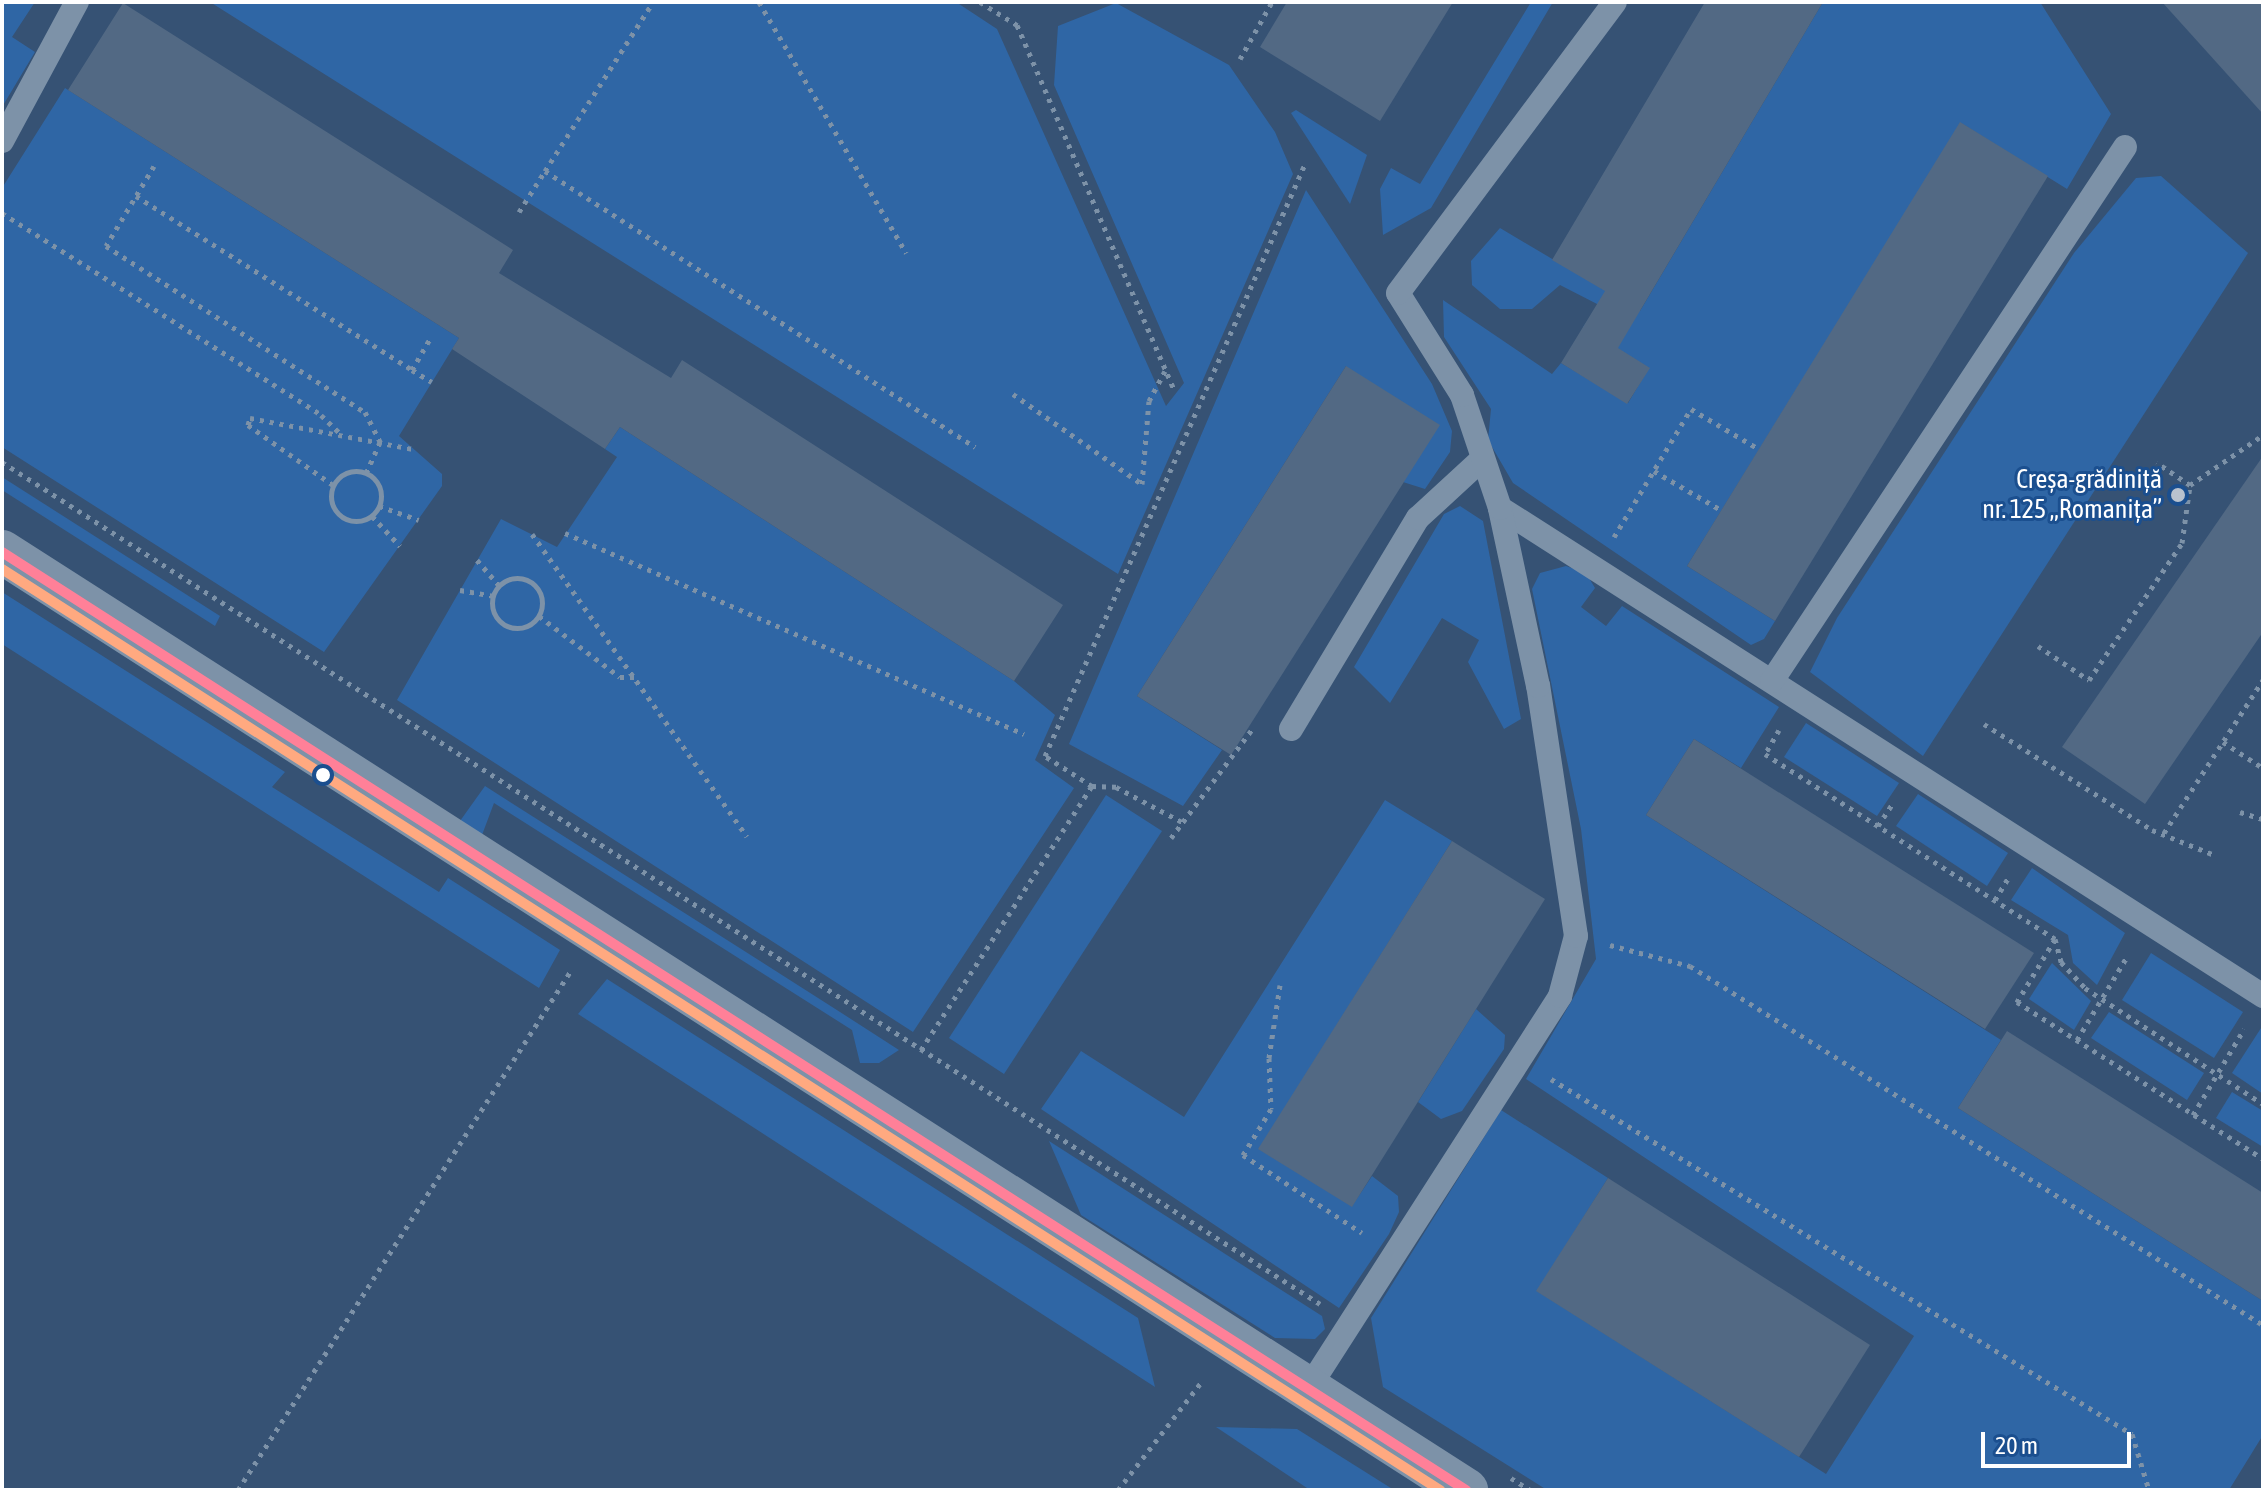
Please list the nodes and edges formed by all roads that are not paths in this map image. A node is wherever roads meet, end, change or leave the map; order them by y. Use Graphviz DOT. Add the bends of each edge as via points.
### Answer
graph roads {
  1 [pos="77,2"];
  2 [pos="1615,2"];
  3 [pos="2,141"];
  4 [pos="2125,147"];
  5 [pos="1481,460"];
  6 [pos="1500,508"];
  7 [pos="2,552"];
  8 [pos="1772,681"];
  9 [pos="1291,729"];
  10 [pos="2263,996"];
  11 [pos="1308,1389"];
  12 [pos="1484,1482"];
  1 -- 3 [label="lane"];
  2 -- 5 [label="lane" via="1398,293 1462,395"];
  4 -- 8 [label="lane"];
  5 -- 6 [label="lane"];
  5 -- 9 [label="lane" via="1418,518"];
  6 -- 8 [label="lane"];
  6 -- 11 [label="lane" via="1538,686 1576,936 1560,996"];
  7 -- 11 [label="street" via="593,935 962,1166 1230,1345"];
  8 -- 10 [label="lane"];
  11 -- 12 [label="street"];
}
